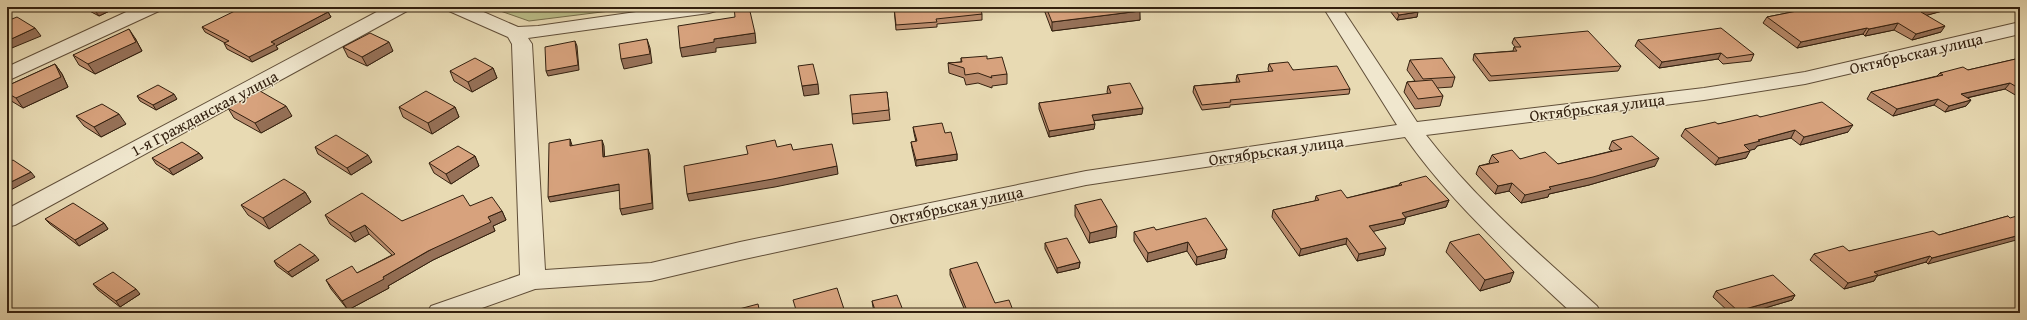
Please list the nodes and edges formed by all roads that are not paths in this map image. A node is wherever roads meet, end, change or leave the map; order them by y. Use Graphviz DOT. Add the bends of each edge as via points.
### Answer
graph roads {
  1 [pos="152,7"];
  2 [pos="400,7"];
  3 [pos="456,7"];
  4 [pos="709,7"];
  5 [pos="1332,7"];
  6 [pos="2020,28"];
  7 [pos="515,33"];
  8 [pos="7,75"];
  9 [pos="1410,130"];
  10 [pos="7,219"];
  11 [pos="533,280"];
  12 [pos="440,313"];
  13 [pos="1588,313"];
  1 -- 8 [label="street"];
  2 -- 10 [label="street, 1-я Гражданская улица"];
  3 -- 7 [label="street"];
  4 -- 7 [label="street" via="538,32"];
  5 -- 9 [label="street"];
  6 -- 9 [label="street, Октябрьская улица" via="1805,78 1704,94"];
  7 -- 11 [label="street" via="522,44"];
  9 -- 11 [label="street, Октябрьская улица" via="1086,178 651,272"];
  9 -- 13 [label="street" via="1447,177"];
  11 -- 12 [label="street, Октябрьская улица"];
}
